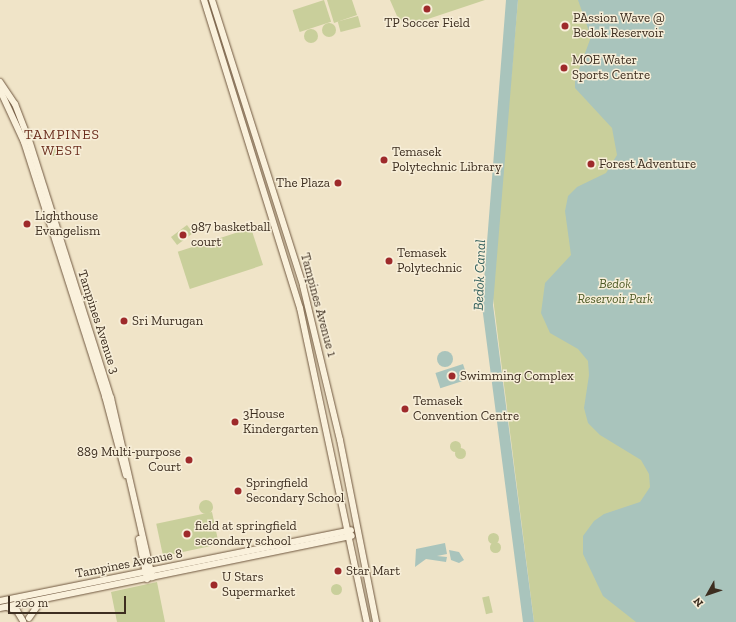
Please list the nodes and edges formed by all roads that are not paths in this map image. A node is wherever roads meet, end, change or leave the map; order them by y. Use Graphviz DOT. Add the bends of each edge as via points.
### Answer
graph roads {
  1 [pos="204,0"];
  2 [pos="212,0"];
  3 [pos="221,25"];
  4 [pos="212,29"];
  5 [pos="0,82"];
  6 [pos="0,90"];
  7 [pos="240,90"];
  8 [pos="235,100"];
  9 [pos="308,304"];
  10 [pos="300,308"];
  11 [pos="340,440"];
  12 [pos="331,442"];
  13 [pos="357,531"];
  14 [pos="349,533"];
  15 [pos="291,543"];
  16 [pos="293,550"];
  17 [pos="364,563"];
  18 [pos="356,565"];
  19 [pos="148,571"];
  20 [pos="150,578"];
  21 [pos="44,599"];
  22 [pos="0,601"];
  23 [pos="2,607"];
  24 [pos="367,622"];
  25 [pos="376,622"];
  1 -- 4 [label="street, Tampines Avenue 1"];
  2 -- 3 [label="street, Tampines Avenue 1"];
  3 -- 4 [label="street"];
  3 -- 7 [label="street, Tampines Avenue 1"];
  4 -- 8 [label="street, Tampines Avenue 1"];
  5 -- 19 [label="street, Tampines Avenue 3" via="15,104 29,140 111,398"];
  6 -- 19 [label="street, Tampines Avenue 3" via="24,142 105,396 130,488"];
  7 -- 8 [label="street"];
  7 -- 9 [label="street, Tampines Avenue 1"];
  8 -- 10 [label="street, Tampines Avenue 1"];
  9 -- 10 [label="street"];
  9 -- 11 [label="street, Tampines Avenue 1"];
  10 -- 12 [label="street, Tampines Avenue 1"];
  11 -- 12 [label="street"];
  11 -- 13 [label="street, Tampines Avenue 1"];
  12 -- 14 [label="street, Tampines Avenue 1"];
  13 -- 14 [label="street, Tampines Avenue 8"];
  13 -- 17 [label="street, Tampines Avenue 1"];
  14 -- 15 [label="street, Tampines Avenue 8"];
  14 -- 16 [label="street, Tampines Avenue 8"];
  14 -- 18 [label="street, Tampines Avenue 1"];
  15 -- 16 [label="street"];
  15 -- 19 [label="street, Tampines Avenue 8"];
  16 -- 20 [label="street, Tampines Avenue 8"];
  17 -- 18 [label="street"];
  17 -- 25 [label="street, Tampines Avenue 1"];
  18 -- 24 [label="street, Tampines Avenue 1"];
  19 -- 20 [label="street, Tampines Avenue 3"];
  19 -- 22 [label="street, Tampines Avenue 8"];
  20 -- 21 [label="street, Tampines Avenue 8"];
  21 -- 23 [label="street, Tampines Avenue 8"];
  21 -- 23 [label="street" via="35,605 26,619 17,611"];
}
